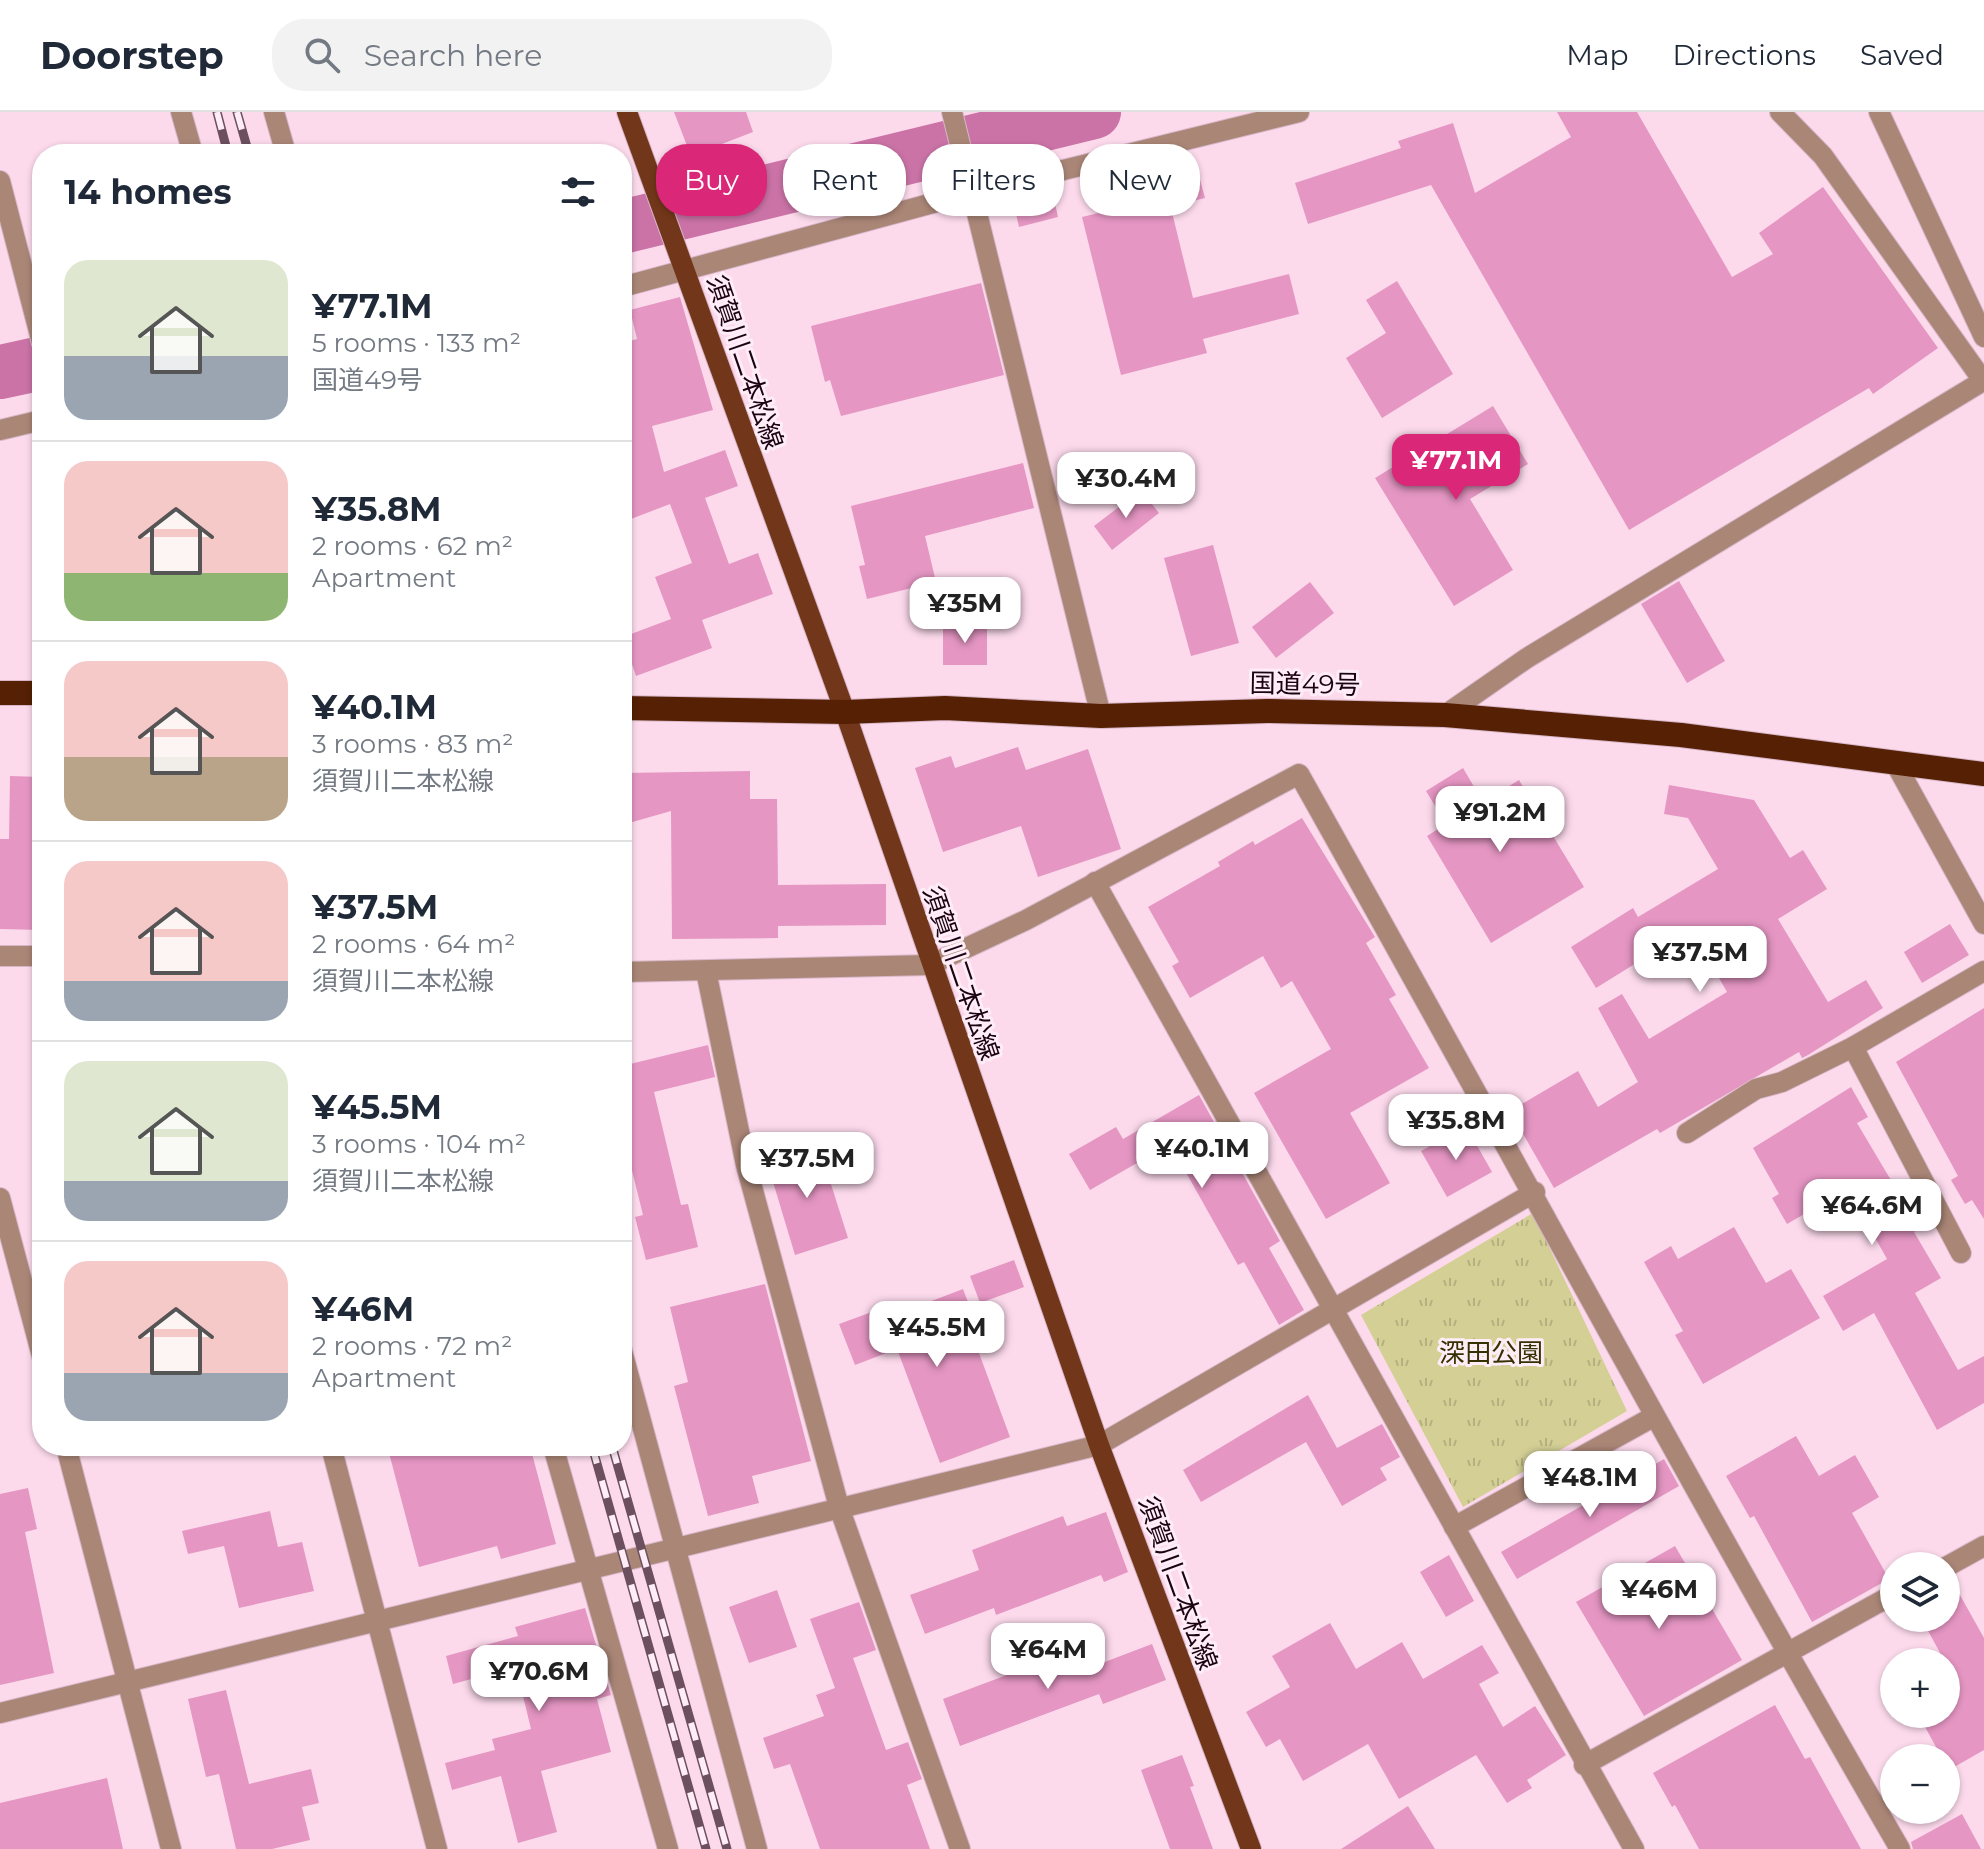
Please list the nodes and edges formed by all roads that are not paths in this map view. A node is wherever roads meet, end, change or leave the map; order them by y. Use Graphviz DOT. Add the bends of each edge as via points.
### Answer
graph roads {
  1 [pos="181,112"];
  2 [pos="274,112"];
  3 [pos="627,112"];
  4 [pos="952,112"];
  5 [pos="1299,112"];
  6 [pos="1780,112"];
  7 [pos="1879,112"];
  8 [pos="1254,118"];
  9 [pos="190,144"];
  10 [pos="283,144"];
  11 [pos="961,144"];
  12 [pos="1064,163"];
  13 [pos="0,181"];
  14 [pos="922,198"];
  15 [pos="980,216"];
  16 [pos="683,263"];
  17 [pos="632,283"];
  18 [pos="32,306"];
  19 [pos="1984,337"];
  20 [pos="1984,381"];
  21 [pos="32,422"];
  22 [pos="0,430"];
  23 [pos="0,693"];
  24 [pos="32,693"];
  25 [pos="632,708"];
  26 [pos="845,712"];
  27 [pos="1445,715"];
  28 [pos="1101,716"];
  29 [pos="1894,761"];
  30 [pos="1984,774"];
  31 [pos="1095,882"];
  32 [pos="1984,924"];
  33 [pos="0,956"];
  34 [pos="32,956"];
  35 [pos="930,965"];
  36 [pos="706,971"];
  37 [pos="1984,971"];
  38 [pos="632,972"];
  39 [pos="1853,1047"];
  40 [pos="1687,1133"];
  41 [pos="1535,1192"];
  42 [pos="0,1198"];
  43 [pos="1961,1253"];
  44 [pos="1331,1308"];
  45 [pos="32,1318"];
  46 [pos="632,1388"];
  47 [pos="1653,1417"];
  48 [pos="1099,1445"];
  49 [pos="69,1456"];
  50 [pos="334,1456"];
  51 [pos="556,1456"];
  52 [pos="839,1507"];
  53 [pos="1454,1527"];
  54 [pos="1984,1546"];
  55 [pos="675,1547"];
  56 [pos="1960,1559"];
  57 [pos="586,1567"];
  58 [pos="1880,1602"];
  59 [pos="375,1619"];
  60 [pos="1786,1653"];
  61 [pos="127,1679"];
  62 [pos="0,1713"];
  63 [pos="1584,1765"];
  64 [pos="171,1849"];
  65 [pos="437,1849"];
  66 [pos="668,1849"];
  67 [pos="757,1849"];
  68 [pos="960,1849"];
  69 [pos="1251,1849"];
  70 [pos="1634,1849"];
  71 [pos="1900,1849"];
  1 -- 9 [label="street"];
  2 -- 10 [label="street"];
  3 -- 16 [label="main road, 須賀川二本松線"];
  4 -- 11 [label="street"];
  5 -- 8 [label="street"];
  6 -- 20 [label="street" via="1823,156"];
  7 -- 19 [label="street"];
  8 -- 12 [label="street"];
  13 -- 18 [label="street"];
  14 -- 16 [label="street"];
  15 -- 28 [label="street"];
  16 -- 17 [label="street"];
  16 -- 26 [label="main road, 須賀川二本松線"];
  20 -- 27 [label="street" via="1527,658"];
  21 -- 22 [label="street"];
  23 -- 24 [label="highway"];
  25 -- 26 [label="highway, 国道49号"];
  26 -- 28 [label="highway, 国道49号" via="945,708"];
  26 -- 35 [label="main road, 須賀川二本松線"];
  27 -- 28 [label="highway, 国道49号" via="1267,711"];
  27 -- 29 [label="highway, 国道49号" via="1681,735"];
  29 -- 30 [label="highway, 国道49号"];
  29 -- 32 [label="street"];
  31 -- 35 [label="street"];
  31 -- 41 [label="street" via="1299,774"];
  31 -- 44 [label="street"];
  33 -- 34 [label="street"];
  35 -- 36 [label="street"];
  35 -- 48 [label="main road, 須賀川二本松線"];
  36 -- 38 [label="street"];
  36 -- 52 [label="street" via="746,1165"];
  37 -- 39 [label="street"];
  39 -- 40 [label="street" via="1756,1089"];
  39 -- 43 [label="street"];
  41 -- 44 [label="street"];
  41 -- 47 [label="street"];
  42 -- 45 [label="street"];
  44 -- 48 [label="street"];
  44 -- 53 [label="street"];
  46 -- 55 [label="street"];
  47 -- 53 [label="street"];
  47 -- 60 [label="street"];
  48 -- 52 [label="street"];
  48 -- 69 [label="main road, 須賀川二本松線"];
  49 -- 61 [label="street"];
  50 -- 59 [label="street"];
  51 -- 57 [label="street"];
  52 -- 55 [label="street"];
  52 -- 68 [label="street"];
  53 -- 63 [label="street"];
  54 -- 56 [label="street"];
  55 -- 57 [label="street"];
  55 -- 67 [label="street"];
  57 -- 59 [label="street"];
  57 -- 66 [label="street"];
  58 -- 60 [label="street"];
  59 -- 61 [label="street"];
  59 -- 65 [label="street"];
  60 -- 63 [label="street"];
  60 -- 71 [label="street"];
  61 -- 62 [label="street"];
  61 -- 64 [label="street"];
  63 -- 70 [label="street"];
}
